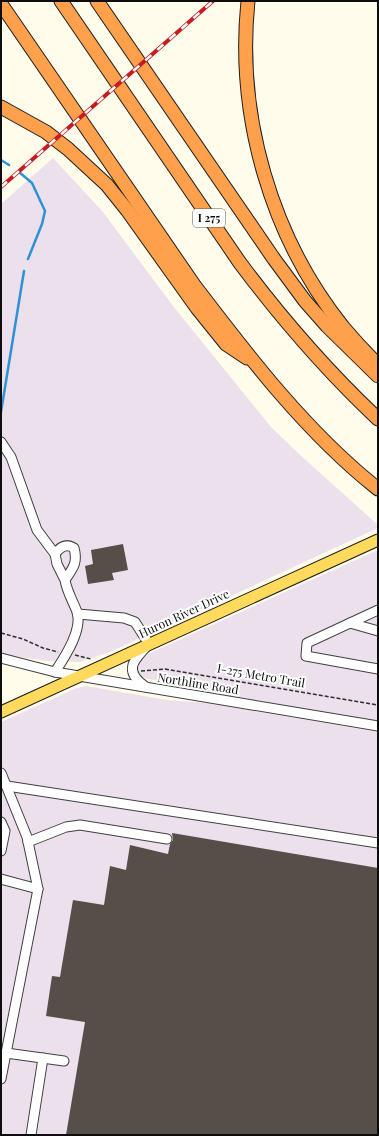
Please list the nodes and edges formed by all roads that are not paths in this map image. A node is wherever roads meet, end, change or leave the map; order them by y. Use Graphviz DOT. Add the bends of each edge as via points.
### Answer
graph roads {
  1 [pos="61,1"];
  2 [pos="97,1"];
  3 [pos="248,1"];
  4 [pos="1,4"];
  5 [pos="1,107"];
  6 [pos="258,365"];
  7 [pos="378,365"];
  8 [pos="378,376"];
  9 [pos="378,419"];
  10 [pos="1,442"];
  11 [pos="378,489"];
  12 [pos="378,540"];
  13 [pos="54,554"];
  14 [pos="65,580"];
  15 [pos="378,610"];
  16 [pos="78,614"];
  17 [pos="350,623"];
  18 [pos="378,631"];
  19 [pos="149,644"];
  20 [pos="1,659"];
  21 [pos="378,669"];
  22 [pos="55,672"];
  23 [pos="80,676"];
  24 [pos="147,687"];
  25 [pos="1,712"];
  26 [pos="378,726"];
  27 [pos="1,773"];
  28 [pos="9,790"];
  29 [pos="1,798"];
  30 [pos="1,822"];
  31 [pos="166,839"];
  32 [pos="28,842"];
  33 [pos="378,843"];
  34 [pos="1,851"];
  35 [pos="1,879"];
  36 [pos="38,889"];
  37 [pos="6,1052"];
  38 [pos="43,1058"];
  39 [pos="64,1061"];
  40 [pos="1,1079"];
  41 [pos="31,1135"];
  1 -- 9 [label="highway, I 275" via="259,289 312,353"];
  2 -- 8 [label="highway" via="274,259 327,326"];
  3 -- 7 [label="highway" via="246,65 249,102 267,184 290,240 317,289 343,326"];
  4 -- 6 [label="highway" via="194,285"];
  5 -- 6 [label="highway" via="46,132 107,185 226,344"];
  6 -- 11 [label="highway" via="291,406"];
  10 -- 13 [label="street" via="11,457 37,530"];
  12 -- 19 [label="main road, Huron River Drive"];
  13 -- 14 [label="street"];
  13 -- 14 [label="street" via="63,546 69,545 74,548 75,564"];
  14 -- 16 [label="street"];
  15 -- 17 [label="street"];
  16 -- 19 [label="street" via="124,618 135,622"];
  16 -- 22 [label="street" via="77,630"];
  17 -- 18 [label="street"];
  17 -- 21 [label="street" via="307,643 306,656"];
  19 -- 23 [label="main road, Huron River Drive"];
  19 -- 24 [label="street" via="132,667 137,680"];
  20 -- 22 [label="street, Northline Road"];
  22 -- 23 [label="street, Northline Road"];
  23 -- 24 [label="street, Northline Road"];
  23 -- 25 [label="main road, Huron River Drive"];
  24 -- 26 [label="street, Northline Road"];
  27 -- 28 [label="street"];
  28 -- 29 [label="street"];
  28 -- 32 [label="street"];
  28 -- 33 [label="street"];
  30 -- 34 [label="street" via="5,831"];
  31 -- 32 [label="street" via="80,825 66,827"];
  32 -- 36 [label="street"];
  35 -- 36 [label="street"];
  36 -- 37 [label="street"];
  37 -- 38 [label="street"];
  37 -- 40 [label="street"];
  38 -- 39 [label="street"];
  38 -- 41 [label="street"];
}
